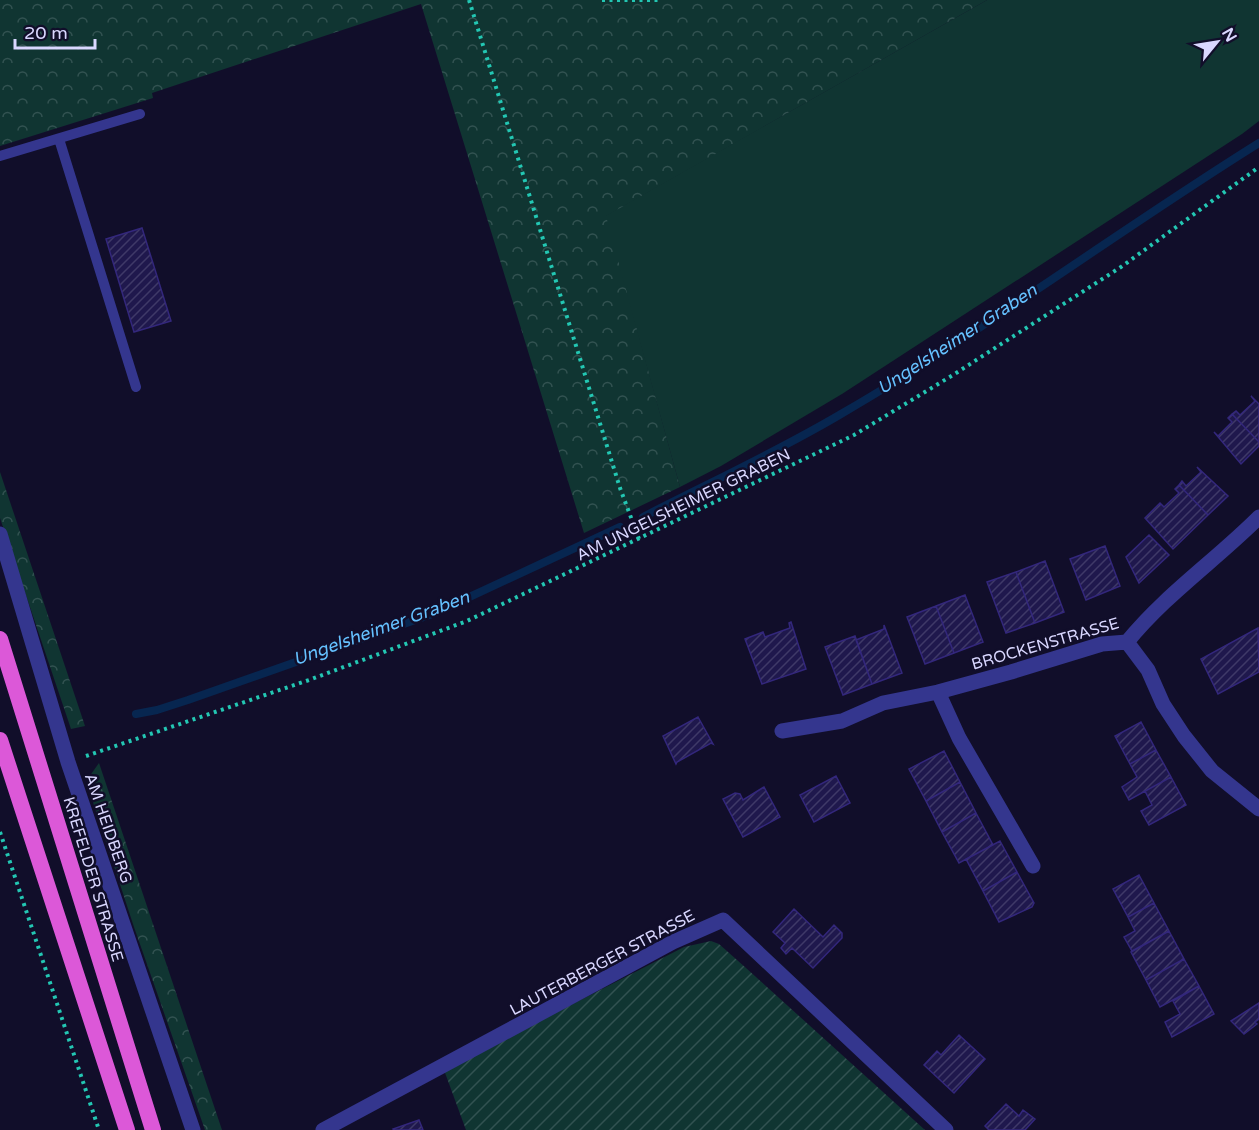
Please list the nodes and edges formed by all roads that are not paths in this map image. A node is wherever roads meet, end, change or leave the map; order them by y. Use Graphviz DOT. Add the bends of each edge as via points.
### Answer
graph roads {
  1 [pos="140,114"];
  2 [pos="59,139"];
  3 [pos="0,156"];
  4 [pos="136,387"];
  5 [pos="1259,517"];
  6 [pos="0,534"];
  7 [pos="0,639"];
  8 [pos="1127,642"];
  9 [pos="938,692"];
  10 [pos="782,731"];
  11 [pos="0,740"];
  12 [pos="1259,809"];
  13 [pos="1033,866"];
  14 [pos="127,1130"];
  15 [pos="153,1130"];
  16 [pos="193,1130"];
  17 [pos="323,1130"];
  18 [pos="946,1130"];
  1 -- 2 [label="lane"];
  2 -- 3 [label="lane"];
  2 -- 4 [label="lane"];
  5 -- 8 [label="street, BROCKENSTRASSE" via="1146,619"];
  6 -- 16 [label="street, AM HEIDBERG" via="68,762"];
  7 -- 15 [label="highway, KREFELDER STRASSE"];
  8 -- 9 [label="street, BROCKENSTRASSE" via="1101,644"];
  8 -- 12 [label="street" via="1148,670 1163,704 1184,736 1212,771"];
  9 -- 10 [label="street, BROCKENSTRASSE" via="883,703 842,721"];
  9 -- 13 [label="street" via="959,738"];
  11 -- 14 [label="highway"];
  17 -- 18 [label="street, LAUTERBERGER STRASSE" via="673,942 723,920"];
}
